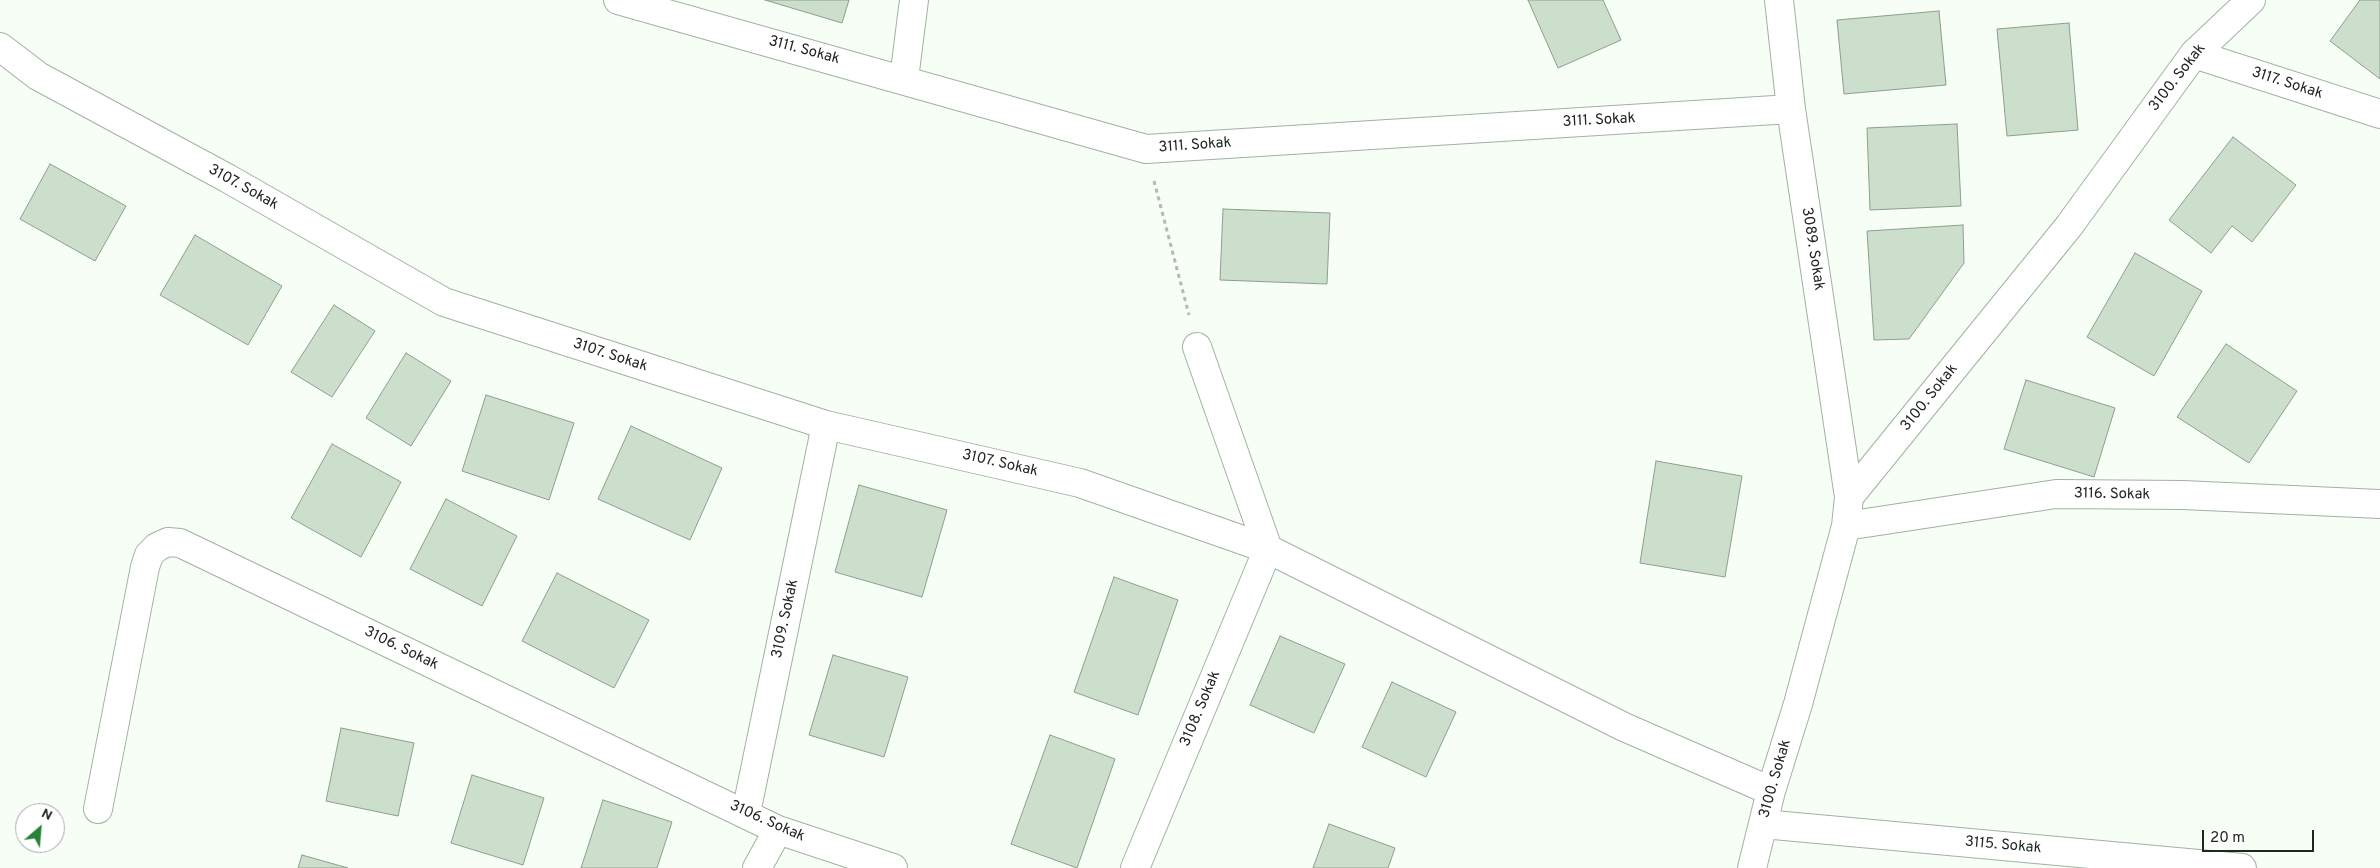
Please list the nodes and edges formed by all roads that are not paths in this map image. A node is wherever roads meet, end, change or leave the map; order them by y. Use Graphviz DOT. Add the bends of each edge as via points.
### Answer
graph roads {
  1 [pos="618,0"];
  2 [pos="914,0"];
  3 [pos="1779,0"];
  4 [pos="2251,0"];
  5 [pos="0,48"];
  6 [pos="2194,54"];
  7 [pos="904,79"];
  8 [pos="1791,109"];
  9 [pos="2380,114"];
  10 [pos="1197,348"];
  11 [pos="826,425"];
  12 [pos="1849,497"];
  13 [pos="2380,504"];
  14 [pos="1846,526"];
  15 [pos="1268,549"];
  16 [pos="1771,791"];
  17 [pos="98,809"];
  18 [pos="746,813"];
  19 [pos="1763,824"];
  20 [pos="778,830"];
  21 [pos="757,868"];
  22 [pos="893,868"];
  23 [pos="1134,868"];
  24 [pos="1752,868"];
  25 [pos="2242,868"];
  1 -- 7 [label="street, 3111. Sokak"];
  2 -- 7 [label="street"];
  3 -- 8 [label="street, 3089. Sokak"];
  4 -- 6 [label="street, 3100. Sokak"];
  5 -- 11 [label="street, 3107. Sokak" via="38,76 444,302"];
  6 -- 9 [label="street, 3117. Sokak"];
  6 -- 12 [label="street, 3100. Sokak" via="2069,226"];
  7 -- 8 [label="street, 3111. Sokak" via="1146,149"];
  8 -- 12 [label="street, 3089. Sokak"];
  10 -- 15 [label="street"];
  11 -- 15 [label="street, 3107. Sokak" via="1080,483"];
  11 -- 18 [label="street, 3109. Sokak"];
  12 -- 14 [label="street, 3100. Sokak"];
  13 -- 14 [label="street, 3116. Sokak" via="2056,494"];
  14 -- 16 [label="street, 3100. Sokak"];
  15 -- 16 [label="street, 3107. Sokak" via="1624,728"];
  15 -- 23 [label="street, 3108. Sokak"];
  16 -- 19 [label="street, 3100. Sokak"];
  17 -- 18 [label="street, 3106. Sokak" via="145,567 149,555 157,547 168,542 180,542"];
  18 -- 20 [label="street, 3106. Sokak"];
  19 -- 24 [label="street, 3100. Sokak"];
  19 -- 25 [label="street, 3115. Sokak"];
  20 -- 21 [label="street"];
  20 -- 22 [label="street, 3106. Sokak"];
}
